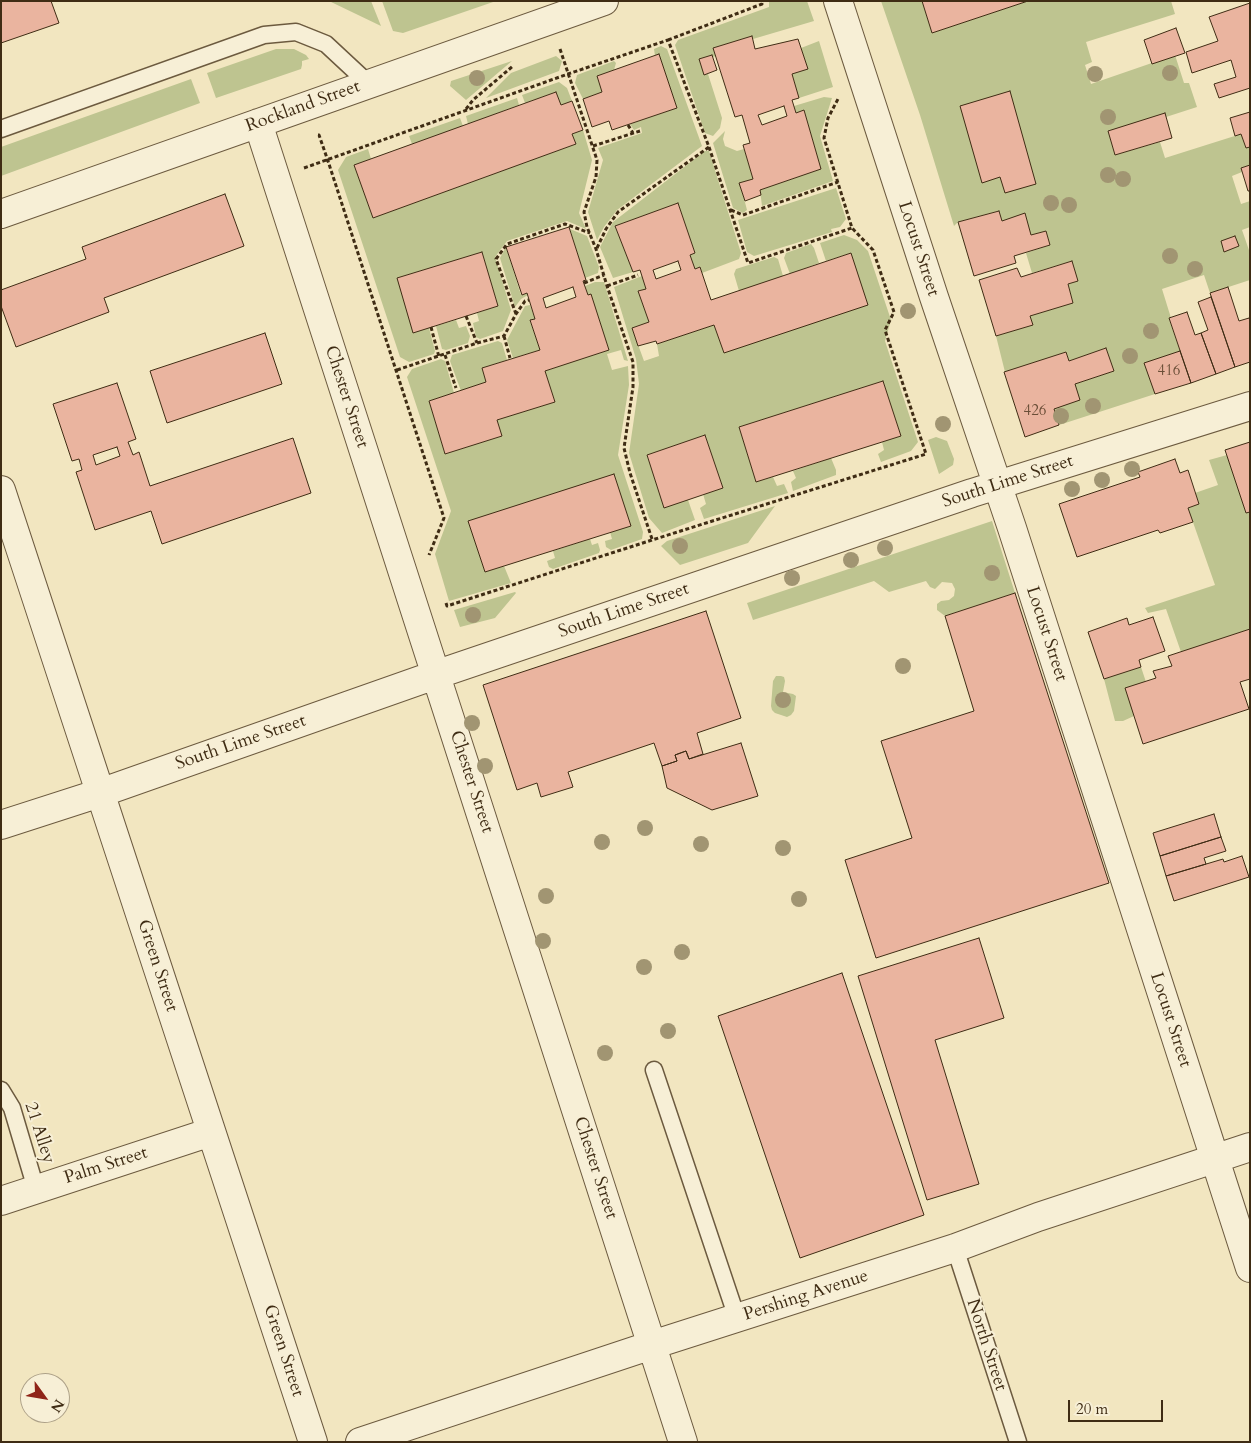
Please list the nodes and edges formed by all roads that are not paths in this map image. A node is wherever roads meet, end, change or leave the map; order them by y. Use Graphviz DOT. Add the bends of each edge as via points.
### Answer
graph roads {
  1 [pos="838,1"];
  2 [pos="593,3"];
  3 [pos="369,84"];
  4 [pos="258,123"];
  5 [pos="1,128"];
  6 [pos="1,214"];
  7 [pos="1250,406"];
  8 [pos="998,484"];
  9 [pos="1,490"];
  10 [pos="6,523"];
  11 [pos="435,674"];
  12 [pos="100,793"];
  13 [pos="1,825"];
  14 [pos="654,1070"];
  15 [pos="1,1090"];
  16 [pos="211,1132"];
  17 [pos="1250,1147"];
  18 [pos="1214,1159"];
  19 [pos="36,1189"];
  20 [pos="1,1200"];
  21 [pos="954,1248"];
  22 [pos="1250,1268"];
  23 [pos="737,1318"];
  24 [pos="652,1345"];
  25 [pos="313,1442"];
  26 [pos="360,1442"];
  27 [pos="683,1442"];
  28 [pos="1018,1442"];
  1 -- 8 [label="street, Locust Street"];
  2 -- 3 [label="street, Rockland Street"];
  3 -- 4 [label="street, Rockland Street"];
  3 -- 5 [label="lane" via="326,44 296,32 264,35"];
  4 -- 6 [label="street, Rockland Street"];
  4 -- 11 [label="street, Chester Street"];
  7 -- 8 [label="street, South Lime Street"];
  8 -- 11 [label="street, South Lime Street"];
  8 -- 18 [label="street, Locust Street"];
  9 -- 10 [label="street, Green Street"];
  10 -- 12 [label="street, Green Street"];
  11 -- 12 [label="street, South Lime Street"];
  11 -- 24 [label="street, Chester Street"];
  12 -- 13 [label="street, South Lime Street"];
  12 -- 16 [label="street, Green Street"];
  14 -- 23 [label="lane"];
  15 -- 19 [label="lane, 21 Alley" via="12,1108"];
  16 -- 19 [label="street, Palm Street"];
  16 -- 25 [label="street, Green Street"];
  17 -- 18 [label="street, Pershing Avenue"];
  18 -- 21 [label="street, Pershing Avenue"];
  18 -- 22 [label="street, Locust Street"];
  19 -- 20 [label="street, Palm Street"];
  21 -- 23 [label="street, Pershing Avenue"];
  21 -- 28 [label="lane, North Street"];
  23 -- 24 [label="street, Pershing Avenue"];
  24 -- 26 [label="street, Pershing Avenue"];
  24 -- 27 [label="street, Chester Street"];
}
